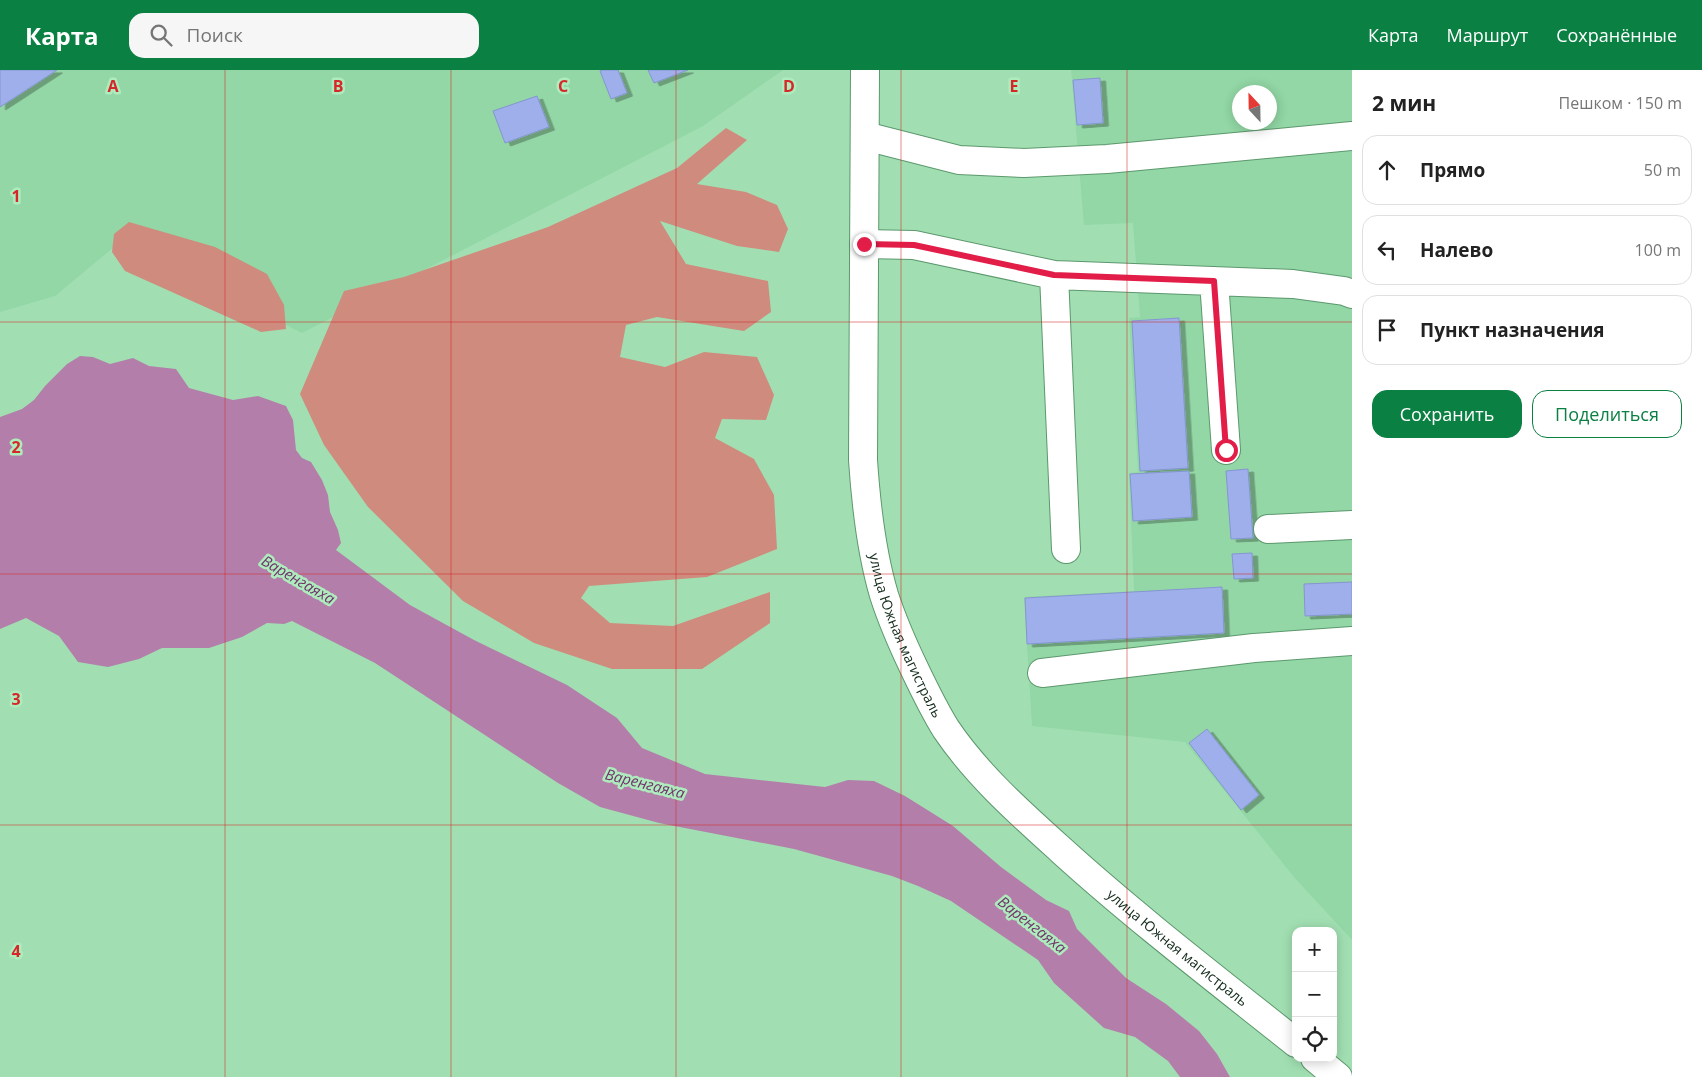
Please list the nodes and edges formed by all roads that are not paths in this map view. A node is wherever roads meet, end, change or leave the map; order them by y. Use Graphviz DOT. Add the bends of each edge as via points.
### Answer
graph roads {
  1 [pos="865,70"];
  2 [pos="864,136"];
  3 [pos="1352,136"];
  4 [pos="864,244"];
  5 [pos="1054,275"];
  6 [pos="1214,281"];
  7 [pos="1352,294"];
  8 [pos="1226,450"];
  9 [pos="1352,525"];
  10 [pos="1268,529"];
  11 [pos="1066,549"];
  12 [pos="1352,642"];
  13 [pos="1042,673"];
  14 [pos="1292,1040"];
  15 [pos="1320,1062"];
  16 [pos="1338,1077"];
  1 -- 2 [label="main road, улица Южная магистраль"];
  2 -- 3 [label="main road" via="959,160 1024,163 1107,159"];
  2 -- 4 [label="main road, улица Южная магистраль"];
  4 -- 5 [label="main road" via="914,245"];
  4 -- 14 [label="main road, улица Южная магистраль" via="862,402 866,506 884,594 927,696 946,729 973,764 1022,814 1096,882"];
  5 -- 6 [label="main road"];
  5 -- 11 [label="main road"];
  6 -- 7 [label="main road" via="1293,284"];
  6 -- 8 [label="main road"];
  9 -- 10 [label="main road"];
  12 -- 13 [label="main road" via="1254,648"];
  15 -- 16 [label="main road"];
}
